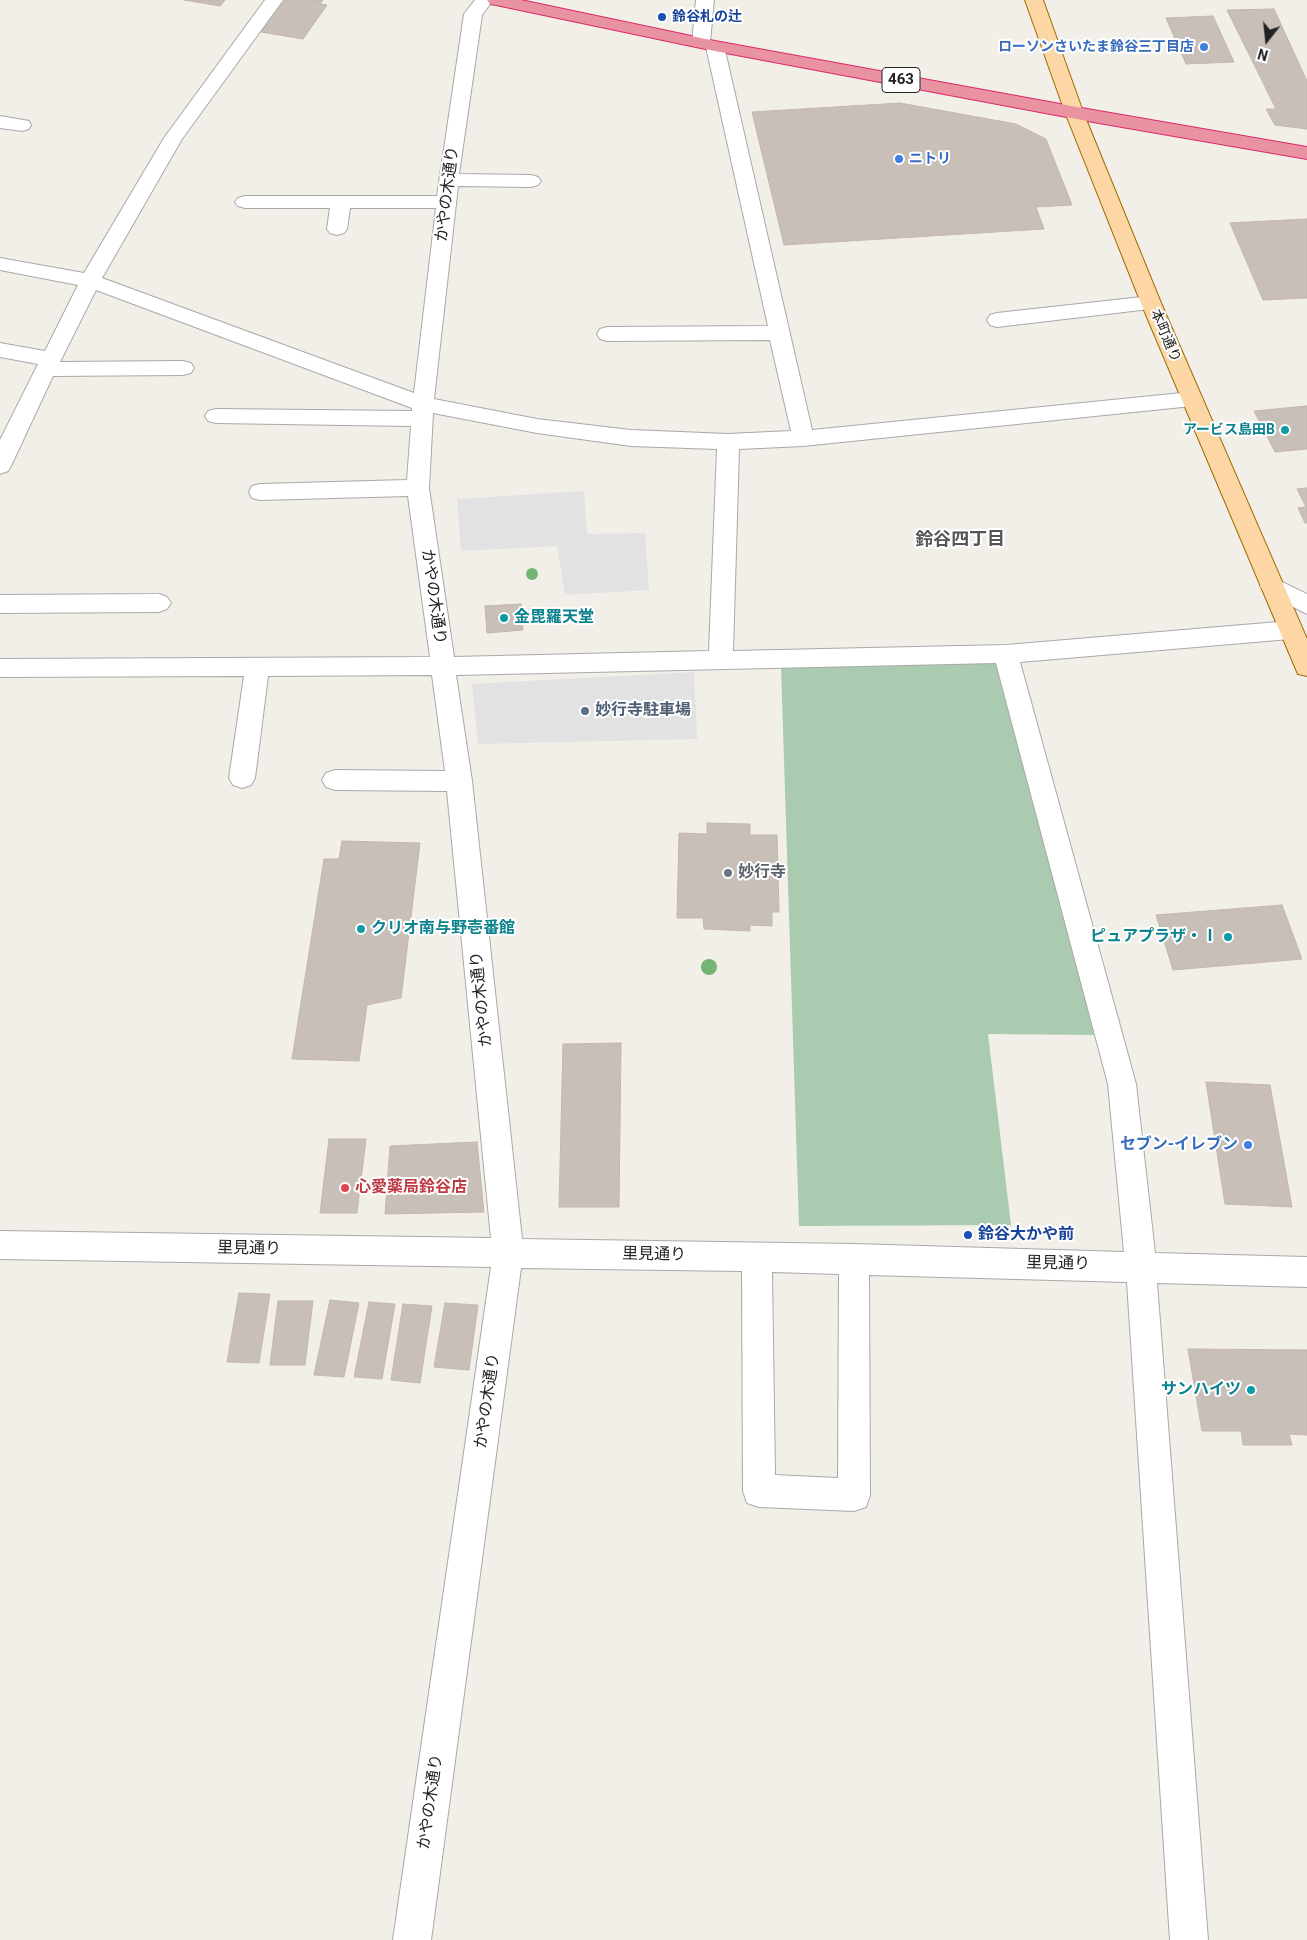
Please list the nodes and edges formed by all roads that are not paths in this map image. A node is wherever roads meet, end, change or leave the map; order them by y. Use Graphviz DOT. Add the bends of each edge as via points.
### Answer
graph roads {
  1 [pos="274,0"];
  2 [pos="484,0"];
  3 [pos="496,0"];
  4 [pos="705,0"];
  5 [pos="1034,0"];
  6 [pos="708,44"];
  7 [pos="1074,112"];
  8 [pos="0,122"];
  9 [pos="22,125"];
  10 [pos="1307,153"];
  11 [pos="530,181"];
  12 [pos="448,191"];
  13 [pos="245,202"];
  14 [pos="341,202"];
  15 [pos="337,229"];
  16 [pos="0,264"];
  17 [pos="90,281"];
  18 [pos="1151,303"];
  19 [pos="997,320"];
  20 [pos="779,332"];
  21 [pos="607,334"];
  22 [pos="0,350"];
  23 [pos="48,364"];
  24 [pos="183,368"];
  25 [pos="1192,399"];
  26 [pos="423,412"];
  27 [pos="216,416"];
  28 [pos="803,438"];
  29 [pos="728,442"];
  30 [pos="2,455"];
  31 [pos="418,488"];
  32 [pos="260,492"];
  33 [pos="1272,586"];
  34 [pos="160,603"];
  35 [pos="0,604"];
  36 [pos="1307,606"];
  37 [pos="1290,630"];
  38 [pos="1006,654"];
  39 [pos="721,660"];
  40 [pos="443,666"];
  41 [pos="257,667"];
  42 [pos="1307,667"];
  43 [pos="0,668"];
  44 [pos="242,778"];
  45 [pos="335,780"];
  46 [pos="459,781"];
  47 [pos="0,1245"];
  48 [pos="508,1253"];
  49 [pos="757,1257"];
  50 [pos="854,1259"];
  51 [pos="1140,1266"];
  52 [pos="1307,1272"];
  53 [pos="412,1940"];
  54 [pos="1189,1940"];
  1 -- 17 [label="street" via="173,138"];
  2 -- 12 [label="street, かやの木通り" via="473,14"];
  3 -- 6 [label="highway, 463"];
  4 -- 6 [label="street"];
  5 -- 7 [label="main road, 本町通り"];
  6 -- 7 [label="highway, 463"];
  6 -- 20 [label="street"];
  7 -- 10 [label="highway, 463"];
  7 -- 18 [label="main road, 本町通り"];
  8 -- 9 [label="street"];
  11 -- 12 [label="street"];
  12 -- 14 [label="street"];
  12 -- 26 [label="street, かやの木通り"];
  13 -- 14 [label="street"];
  14 -- 15 [label="street"];
  16 -- 17 [label="street"];
  17 -- 23 [label="street"];
  17 -- 26 [label="street"];
  18 -- 19 [label="street"];
  18 -- 25 [label="main road, 本町通り"];
  20 -- 21 [label="street"];
  20 -- 28 [label="street"];
  22 -- 23 [label="street"];
  23 -- 24 [label="street"];
  23 -- 30 [label="street"];
  25 -- 28 [label="street"];
  25 -- 33 [label="main road, 本町通り"];
  26 -- 27 [label="street"];
  26 -- 29 [label="street" via="631,438"];
  26 -- 31 [label="street, かやの木通り"];
  28 -- 29 [label="street"];
  29 -- 39 [label="street"];
  31 -- 32 [label="street"];
  31 -- 40 [label="street, かやの木通り"];
  33 -- 36 [label="street"];
  33 -- 37 [label="main road, 本町通り"];
  34 -- 35 [label="street"];
  37 -- 38 [label="street"];
  37 -- 42 [label="main road, 本町通り"];
  38 -- 39 [label="street"];
  38 -- 51 [label="street" via="1122,1084"];
  39 -- 40 [label="street"];
  40 -- 41 [label="street"];
  40 -- 46 [label="street, かやの木通り"];
  41 -- 43 [label="street"];
  41 -- 44 [label="street"];
  45 -- 46 [label="street"];
  46 -- 48 [label="street, かやの木通り"];
  47 -- 48 [label="street, 里見通り"];
  48 -- 49 [label="street, 里見通り"];
  48 -- 53 [label="street, かやの木通り"];
  49 -- 50 [label="street, 里見通り"];
  49 -- 50 [label="street" via="759,1491 854,1496"];
  50 -- 51 [label="street, 里見通り"];
  51 -- 52 [label="street, 里見通り"];
  51 -- 54 [label="street"];
}
